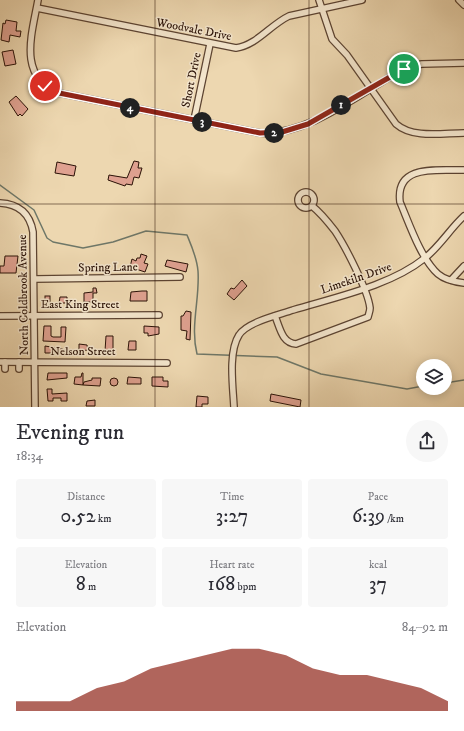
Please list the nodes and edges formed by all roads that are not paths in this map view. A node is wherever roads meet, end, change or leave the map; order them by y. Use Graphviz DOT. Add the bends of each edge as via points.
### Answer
graph roads {
  1 [pos="38,0"];
  2 [pos="319,0"];
  3 [pos="362,0"];
  4 [pos="459,0"];
  5 [pos="464,5"];
  6 [pos="37,8"];
  7 [pos="321,9"];
  8 [pos="210,44"];
  9 [pos="464,63"];
  10 [pos="371,88"];
  11 [pos="194,120"];
  12 [pos="464,133"];
  13 [pos="464,170"];
  14 [pos="0,203"];
  15 [pos="312,206"];
  16 [pos="464,216"];
  17 [pos="425,258"];
  18 [pos="464,266"];
  19 [pos="180,277"];
  20 [pos="35,279"];
  21 [pos="451,280"];
  22 [pos="464,283"];
  23 [pos="363,288"];
  24 [pos="34,315"];
  25 [pos="159,315"];
  26 [pos="0,316"];
  27 [pos="275,316"];
  28 [pos="3,362"];
  29 [pos="19,362"];
  30 [pos="36,362"];
  31 [pos="166,363"];
  32 [pos="5,369"];
  33 [pos="19,369"];
  34 [pos="35,407"];
  35 [pos="234,407"];
  1 -- 6 [label="street"];
  2 -- 7 [label="street"];
  3 -- 7 [label="street, Woodvale Drive"];
  4 -- 5 [label="street"];
  6 -- 8 [label="street, Woodvale Drive"];
  6 -- 11 [label="street" via="30,57 36,74 45,86 59,93"];
  7 -- 8 [label="street, Woodvale Drive" via="286,18 242,47"];
  7 -- 10 [label="street" via="332,39"];
  8 -- 11 [label="street, Short Drive"];
  9 -- 10 [label="street" via="413,65"];
  10 -- 11 [label="street" via="312,121 282,132 260,133"];
  10 -- 12 [label="street" via="394,122 404,130 415,133"];
  13 -- 17 [label="street" via="416,172 402,184 400,202"];
  14 -- 20 [label="street, North Coldbrook Avenue" via="20,208 31,221"];
  15 -- 23 [label="street" via="335,232"];
  16 -- 17 [label="street, Limekiln Drive"];
  17 -- 21 [label="street" via="436,272"];
  17 -- 23 [label="street, Limekiln Drive" via="401,273"];
  18 -- 21 [label="street"];
  19 -- 20 [label="street, Spring Lane"];
  20 -- 24 [label="street, North Coldbrook Avenue"];
  21 -- 22 [label="street"];
  23 -- 27 [label="street, Limekiln Drive"];
  23 -- 27 [label="street" via="370,306 368,316 296,344 284,340"];
  24 -- 25 [label="street, East King Street"];
  24 -- 26 [label="street, East King Street"];
  24 -- 30 [label="street, North Coldbrook Avenue"];
  27 -- 35 [label="street, Limekiln Drive" via="246,328 239,335 233,354"];
  28 -- 29 [label="street, Nelson Street"];
  28 -- 32 [label="street"];
  29 -- 30 [label="street, Nelson Street"];
  29 -- 33 [label="street"];
  30 -- 31 [label="street, Nelson Street"];
  30 -- 34 [label="street, North Coldbrook Avenue"];
}
